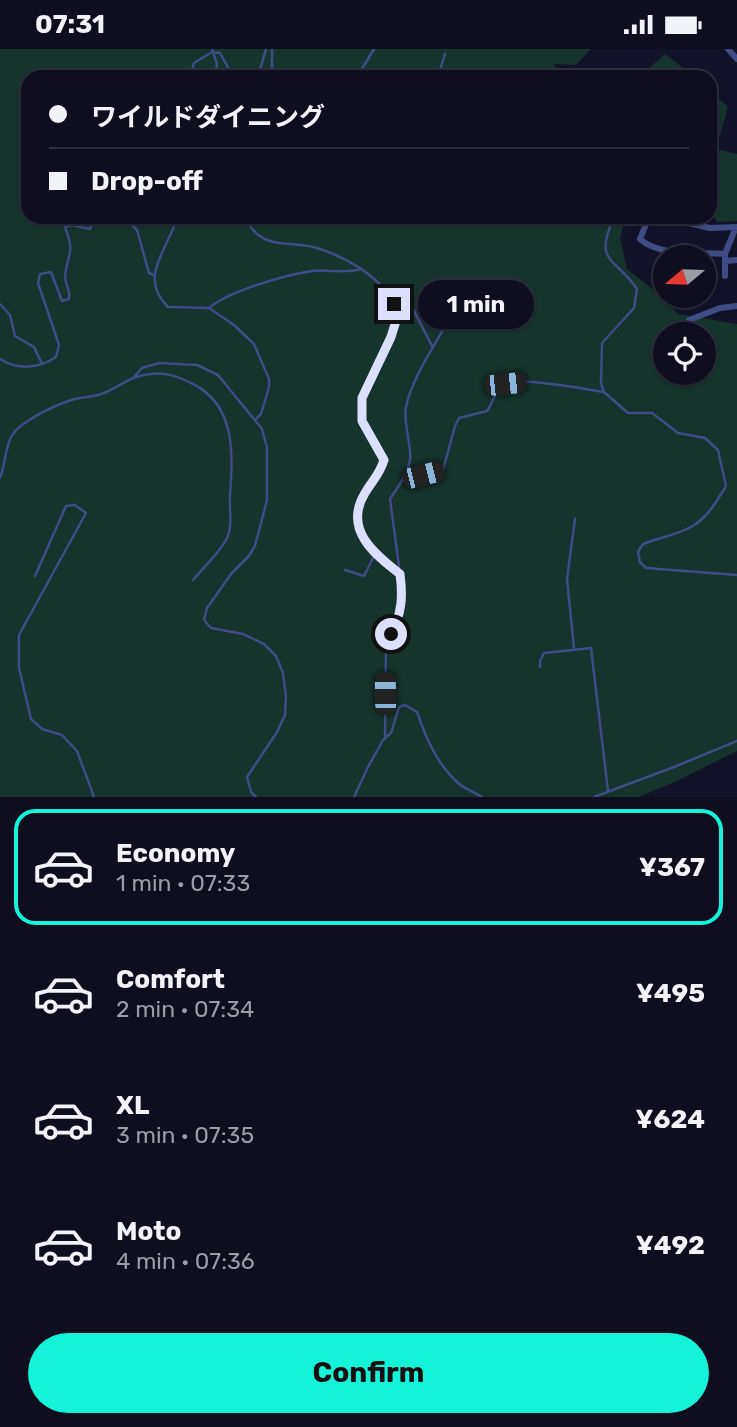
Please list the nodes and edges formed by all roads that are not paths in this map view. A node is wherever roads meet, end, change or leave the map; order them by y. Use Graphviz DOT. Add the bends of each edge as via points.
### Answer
graph roads {
  1 [pos="266,49"];
  2 [pos="272,49"];
  3 [pos="374,49"];
  4 [pos="728,49"];
  5 [pos="212,51"];
  6 [pos="445,54"];
  7 [pos="737,59"];
  8 [pos="192,70"];
  9 [pos="216,70"];
  10 [pos="229,70"];
  11 [pos="260,70"];
  12 [pos="272,70"];
  13 [pos="362,70"];
  14 [pos="441,70"];
  15 [pos="92,224"];
  16 [pos="130,224"];
  17 [pos="175,224"];
  18 [pos="248,224"];
  19 [pos="611,224"];
  20 [pos="646,224"];
  21 [pos="698,224"];
  22 [pos="736,227"];
  23 [pos="725,258"];
  24 [pos="737,260"];
  25 [pos="361,269"];
  26 [pos="154,275"];
  27 [pos="725,276"];
  28 [pos="466,292"];
  29 [pos="389,294"];
  30 [pos="0,304"];
  31 [pos="737,306"];
  32 [pos="209,308"];
  33 [pos="690,320"];
  34 [pos="434,348"];
  35 [pos="0,359"];
  36 [pos="42,364"];
  37 [pos="134,377"];
  38 [pos="604,392"];
  39 [pos="255,420"];
  40 [pos="0,478"];
  41 [pos="403,481"];
  42 [pos="575,519"];
  43 [pos="375,554"];
  44 [pos="345,570"];
  45 [pos="400,574"];
  46 [pos="737,575"];
  47 [pos="35,576"];
  48 [pos="193,580"];
  49 [pos="575,649"];
  50 [pos="541,667"];
  51 [pos="384,739"];
  52 [pos="737,741"];
  53 [pos="608,792"];
  54 [pos="94,797"];
  55 [pos="257,797"];
  56 [pos="354,797"];
  57 [pos="482,797"];
  58 [pos="594,797"];
  1 -- 11 [label="lane"];
  2 -- 12 [label="lane"];
  3 -- 13 [label="lane"];
  4 -- 7 [label="street"];
  5 -- 8 [label="lane" via="194,62"];
  5 -- 9 [label="lane"];
  5 -- 10 [label="lane" via="220,53"];
  6 -- 14 [label="lane"];
  15 -- 36 [label="lane" via="90,229 65,227 72,246 65,279 69,299 62,301 51,272 40,274 38,283 59,345 56,358"];
  16 -- 26 [label="lane" via="137,230 149,273"];
  17 -- 26 [label="lane"];
  18 -- 25 [label="lane" via="273,243 319,248"];
  19 -- 38 [label="lane" via="605,237 606,252 637,289 634,308 602,343"];
  20 -- 23 [label="street" via="640,239 649,247"];
  21 -- 22 [label="street"];
  22 -- 23 [label="street"];
  23 -- 24 [label="street"];
  23 -- 27 [label="street"];
  25 -- 29 [label="lane"];
  25 -- 32 [label="lane" via="313,271 276,279 218,300"];
  26 -- 32 [label="lane" via="160,298 168,307"];
  28 -- 34 [label="lane"];
  29 -- 34 [label="lane" via="410,303"];
  29 -- 43 [label="lane" via="396,321 362,398 362,421 384,460 357,516 362,536"];
  30 -- 36 [label="lane" via="10,315 15,336 34,347"];
  31 -- 33 [label="street"];
  32 -- 39 [label="lane" via="254,344 263,364 269,387"];
  34 -- 41 [label="lane" via="415,378 406,407 411,458"];
  35 -- 36 [label="lane" via="18,367"];
  37 -- 39 [label="lane" via="142,368 159,363 197,365 218,375"];
  37 -- 40 [label="lane" via="20,426 11,438"];
  37 -- 48 [label="lane" via="174,375 196,385 214,398 231,438 227,539"];
  38 -- 41 [label="lane" via="524,382 505,384 487,411 459,418 443,470"];
  38 -- 46 [label="lane" via="628,413 652,413 678,433 705,438 718,450 722,462 726,486 710,511 681,532 643,544 638,552 640,562 646,568"];
  39 -- 55 [label="lane" via="267,448 267,501 255,545 207,608 204,620 211,628 264,644 283,673 285,715 247,777"];
  41 -- 45 [label="lane" via="390,499"];
  42 -- 49 [label="lane" via="567,579"];
  43 -- 44 [label="lane" via="364,576"];
  43 -- 45 [label="lane"];
  45 -- 51 [label="lane" via="400,618 386,643"];
  47 -- 54 [label="lane" via="66,506 75,505 86,513 19,635 19,668 31,719 42,729 62,735 77,751"];
  49 -- 50 [label="lane" via="544,653"];
  49 -- 53 [label="lane" via="591,648 593,652"];
  51 -- 56 [label="lane"];
  51 -- 57 [label="lane" via="391,733 399,706 411,707 448,772"];
  52 -- 53 [label="lane"];
  53 -- 58 [label="lane"];
}
